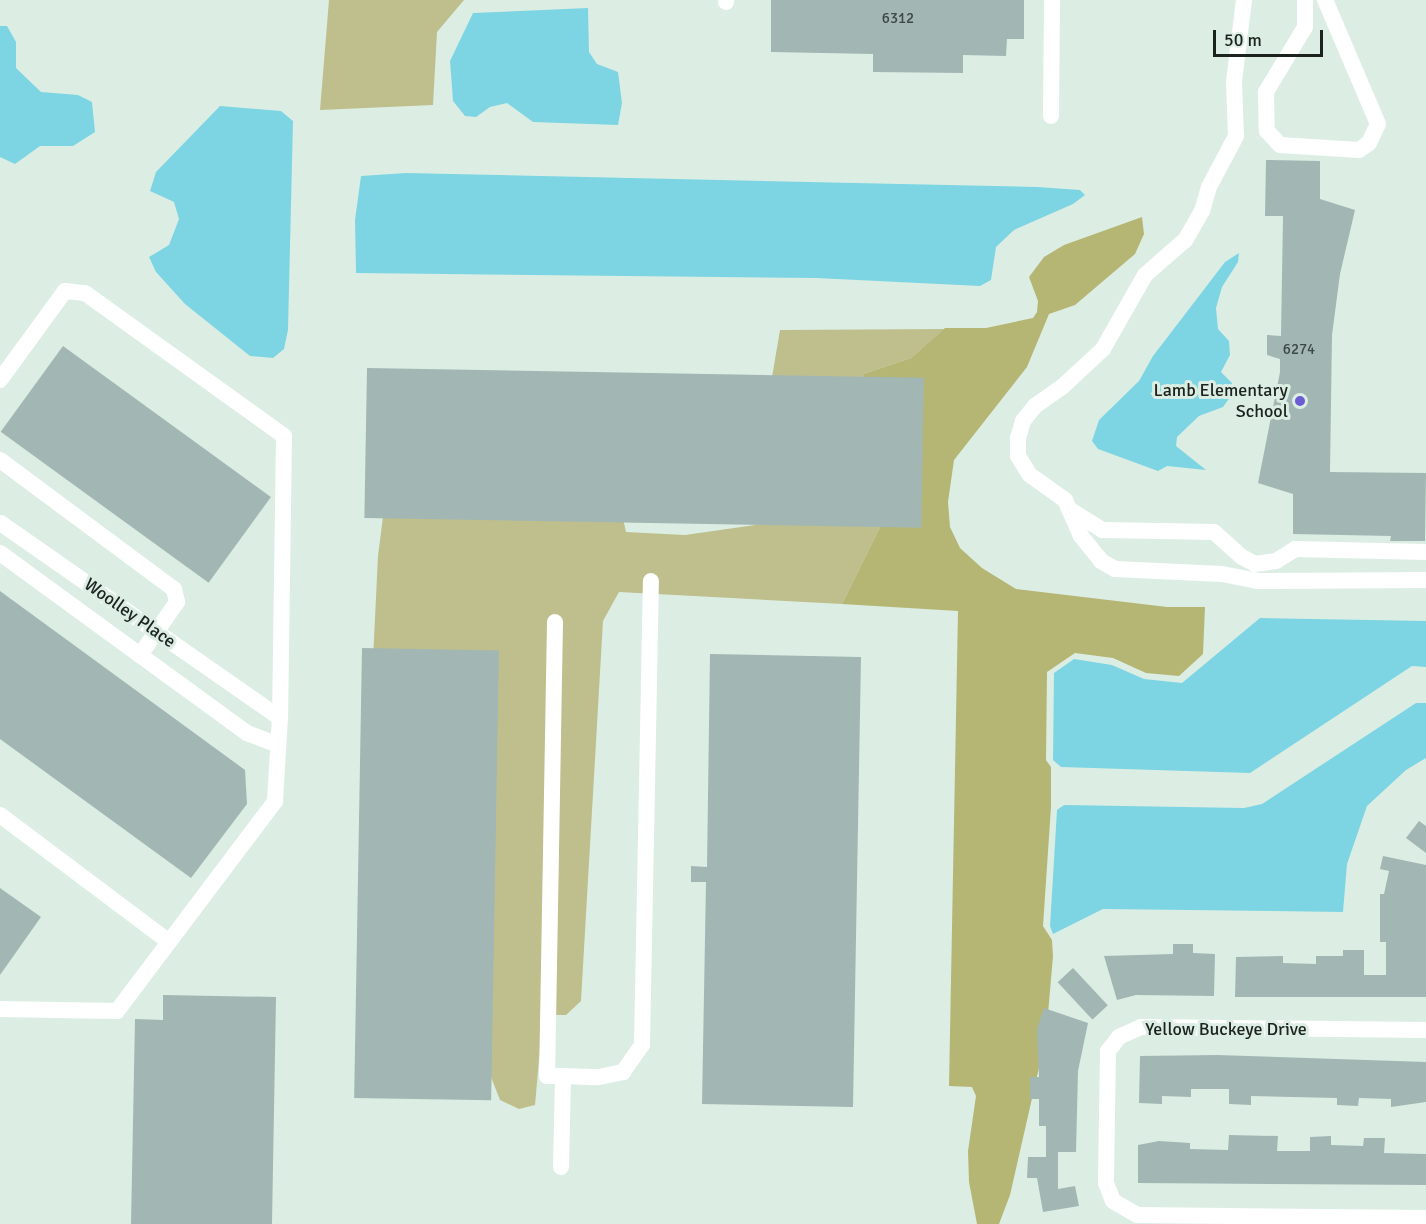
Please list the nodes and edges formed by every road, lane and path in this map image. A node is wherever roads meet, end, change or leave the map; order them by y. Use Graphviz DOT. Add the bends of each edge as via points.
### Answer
graph roads {
  1 [pos="1052,0"];
  2 [pos="1244,0"];
  3 [pos="1305,0"];
  4 [pos="1326,0"];
  5 [pos="1051,116"];
  6 [pos="0,380"];
  7 [pos="0,460"];
  8 [pos="1072,511"];
  9 [pos="0,523"];
  10 [pos="1426,552"];
  11 [pos="0,553"];
  12 [pos="1426,580"];
  13 [pos="651,581"];
  14 [pos="555,622"];
  15 [pos="157,632"];
  16 [pos="140,656"];
  17 [pos="280,718"];
  18 [pos="279,745"];
  19 [pos="0,815"];
  20 [pos="169,942"];
  21 [pos="0,1009"];
  22 [pos="1426,1030"];
  23 [pos="563,1076"];
  24 [pos="561,1167"];
  25 [pos="1426,1218"];
  26 [pos="1250,1220"];
  1 -- 5 [label="street"];
  2 -- 8 [label="street" via="1234,82 1236,136 1209,186 1202,211 1185,240 1145,274 1103,349 1035,406 1020,429 1018,456 1030,475 1065,500"];
  3 -- 4 [label="street" via="1305,27 1266,92 1267,131 1280,145 1359,150 1369,143 1378,124"];
  6 -- 17 [label="street" via="65,291 85,293 284,436"];
  7 -- 15 [label="street" via="174,589 177,602"];
  8 -- 10 [label="street" via="1102,530 1214,532 1255,564 1276,561 1295,549"];
  8 -- 12 [label="street" via="1081,536 1101,561 1115,569 1222,574 1257,581"];
  9 -- 15 [label="street, Woolley Place"];
  11 -- 16 [label="street"];
  13 -- 23 [label="street" via="642,1045 623,1072 599,1077"];
  14 -- 23 [label="street" via="547,1076"];
  15 -- 16 [label="street"];
  15 -- 17 [label="street, Woolley Place"];
  16 -- 18 [label="street" via="247,733"];
  17 -- 18 [label="street"];
  18 -- 20 [label="street" via="275,801"];
  19 -- 20 [label="street"];
  20 -- 21 [label="street" via="117,1011"];
  22 -- 26 [label="street, Yellow Buckeye Drive" via="1142,1027 1119,1037 1108,1051 1106,1184 1113,1201 1137,1215"];
  23 -- 24 [label="street"];
  25 -- 26 [label="street, Yellow Buckeye Drive"];
}
